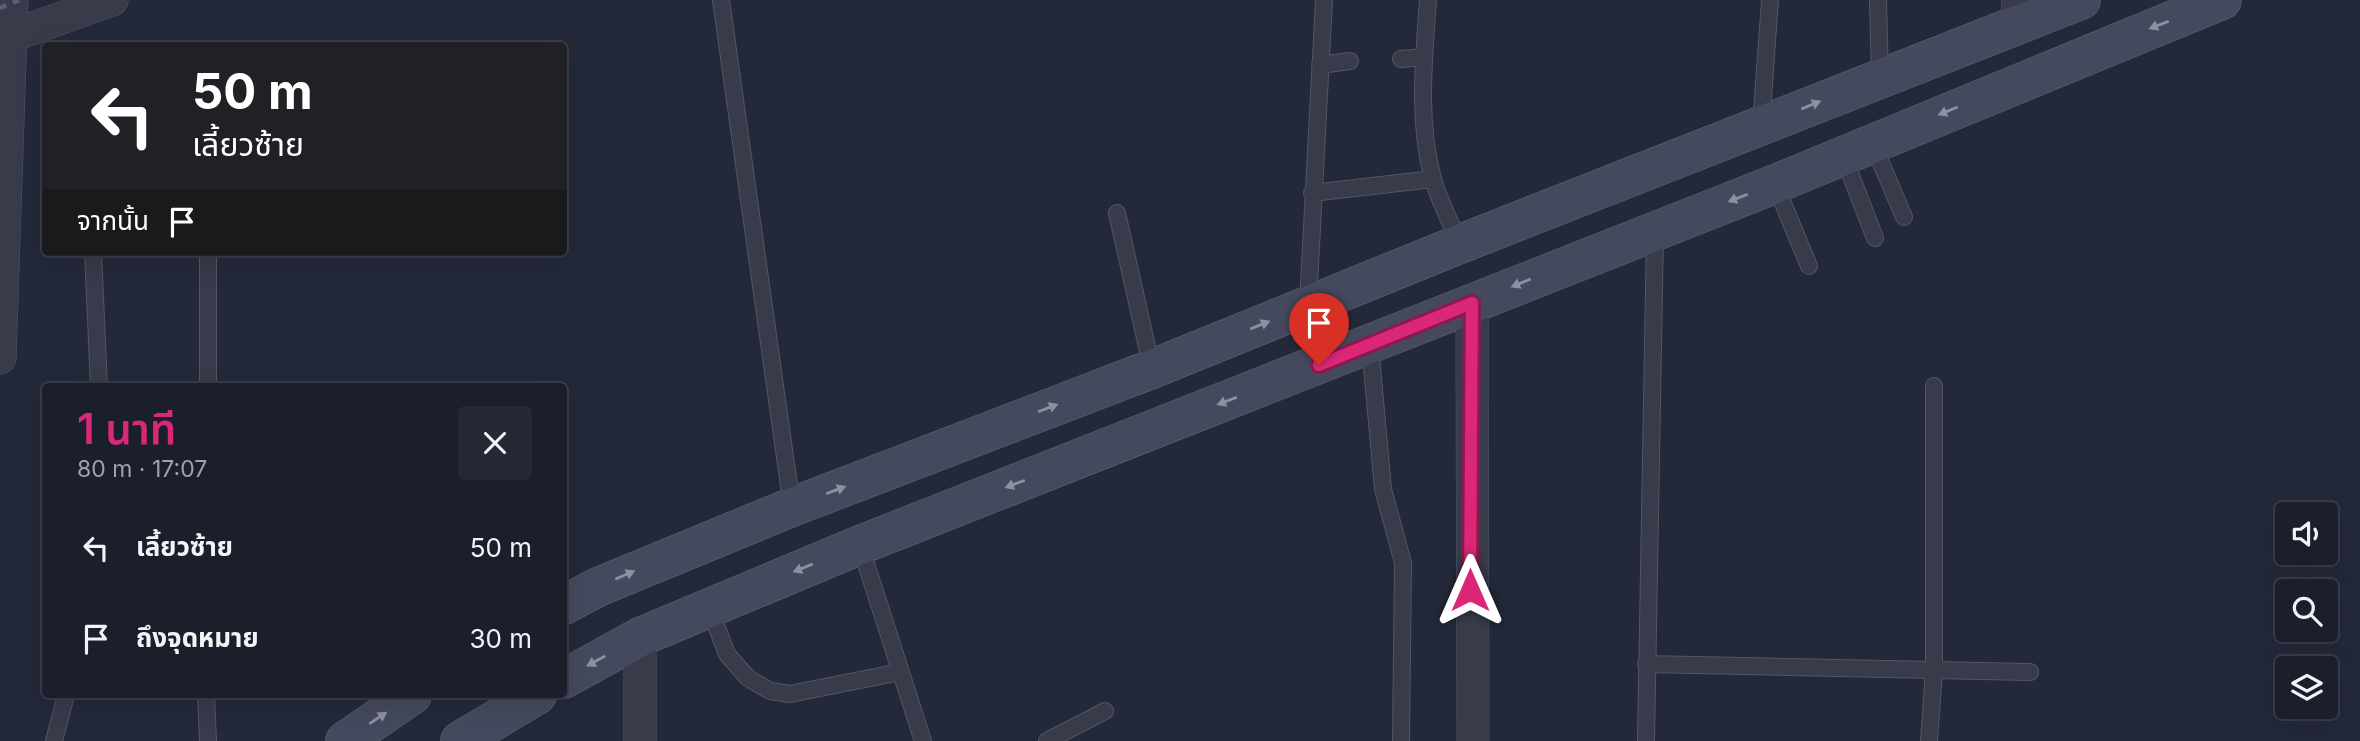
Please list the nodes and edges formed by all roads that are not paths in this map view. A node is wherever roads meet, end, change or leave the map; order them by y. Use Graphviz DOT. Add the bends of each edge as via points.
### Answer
graph roads {
  1 [pos="12,0"];
  2 [pos="112,0"];
  3 [pos="721,0"];
  4 [pos="1324,0"];
  5 [pos="1428,0"];
  6 [pos="1770,0"];
  7 [pos="1878,0"];
  8 [pos="2081,0"];
  9 [pos="2222,0"];
  10 [pos="2017,12"];
  11 [pos="11,36"];
  12 [pos="1424,57"];
  13 [pos="1401,59"];
  14 [pos="1350,61"];
  15 [pos="1320,65"];
  16 [pos="1880,78"];
  17 [pos="1761,125"];
  18 [pos="1857,148"];
  19 [pos="1433,179"];
  20 [pos="1775,184"];
  21 [pos="1312,193"];
  22 [pos="1117,213"];
  23 [pos="1905,217"];
  24 [pos="1655,230"];
  25 [pos="1875,237"];
  26 [pos="1460,244"];
  27 [pos="93,256"];
  28 [pos="208,256"];
  29 [pos="1808,266"];
  30 [pos="1472,303"];
  31 [pos="1308,306"];
  32 [pos="1370,345"];
  33 [pos="0,358"];
  34 [pos="1152,369"];
  35 [pos="99,383"];
  36 [pos="208,383"];
  37 [pos="1934,386"];
  38 [pos="792,506"];
  39 [pos="860,545"];
  40 [pos="567,603"];
  41 [pos="709,607"];
  42 [pos="640,637"];
  43 [pos="1646,664"];
  44 [pos="1934,670"];
  45 [pos="900,672"];
  46 [pos="2030,672"];
  47 [pos="567,677"];
  48 [pos="65,698"];
  49 [pos="206,698"];
  50 [pos="408,698"];
  51 [pos="532,698"];
  52 [pos="1105,711"];
  53 [pos="472,737"];
  54 [pos="54,741"];
  55 [pos="208,741"];
  56 [pos="345,741"];
  57 [pos="640,741"];
  58 [pos="923,741"];
  59 [pos="1047,741"];
  60 [pos="1401,741"];
  61 [pos="1473,741"];
  62 [pos="1646,741"];
  63 [pos="1929,741"];
  1 -- 11 [label="street"];
  2 -- 11 [label="street"];
  3 -- 38 [label="lane"];
  4 -- 15 [label="lane"];
  5 -- 12 [label="lane"];
  6 -- 17 [label="lane"];
  7 -- 16 [label="lane"];
  8 -- 10 [label="main road"];
  9 -- 18 [label="main road, one-way"];
  10 -- 16 [label="main road"];
  11 -- 33 [label="street"];
  12 -- 13 [label="lane"];
  12 -- 19 [label="lane" via="1421,101"];
  14 -- 15 [label="lane"];
  15 -- 21 [label="lane"];
  17 -- 16 [label="main road, one-way"];
  17 -- 26 [label="main road"];
  18 -- 20 [label="main road"];
  18 -- 23 [label="lane"];
  18 -- 25 [label="lane"];
  19 -- 21 [label="lane"];
  19 -- 26 [label="lane"];
  20 -- 24 [label="main road, one-way"];
  20 -- 29 [label="lane"];
  21 -- 31 [label="lane"];
  22 -- 34 [label="lane"];
  24 -- 30 [label="main road, one-way"];
  24 -- 43 [label="lane"];
  26 -- 31 [label="main road"];
  27 -- 35 [label="lane"];
  28 -- 36 [label="lane"];
  30 -- 32 [label="main road"];
  30 -- 61 [label="street"];
  34 -- 31 [label="main road, one-way"];
  32 -- 39 [label="main road, one-way"];
  32 -- 60 [label="lane" via="1383,489 1403,563"];
  38 -- 34 [label="main road, one-way"];
  37 -- 44 [label="lane"];
  40 -- 38 [label="main road, one-way"];
  39 -- 41 [label="main road, one-way"];
  39 -- 45 [label="lane"];
  41 -- 42 [label="main road"];
  41 -- 45 [label="lane" via="727,654 748,678 770,691 790,694"];
  42 -- 47 [label="main road, one-way"];
  42 -- 57 [label="street"];
  43 -- 44 [label="lane"];
  43 -- 62 [label="lane"];
  44 -- 46 [label="lane"];
  44 -- 63 [label="lane"];
  45 -- 58 [label="lane"];
  48 -- 54 [label="lane"];
  49 -- 55 [label="lane"];
  56 -- 50 [label="main road, one-way"];
  51 -- 53 [label="main road"];
  52 -- 59 [label="lane"];
}
